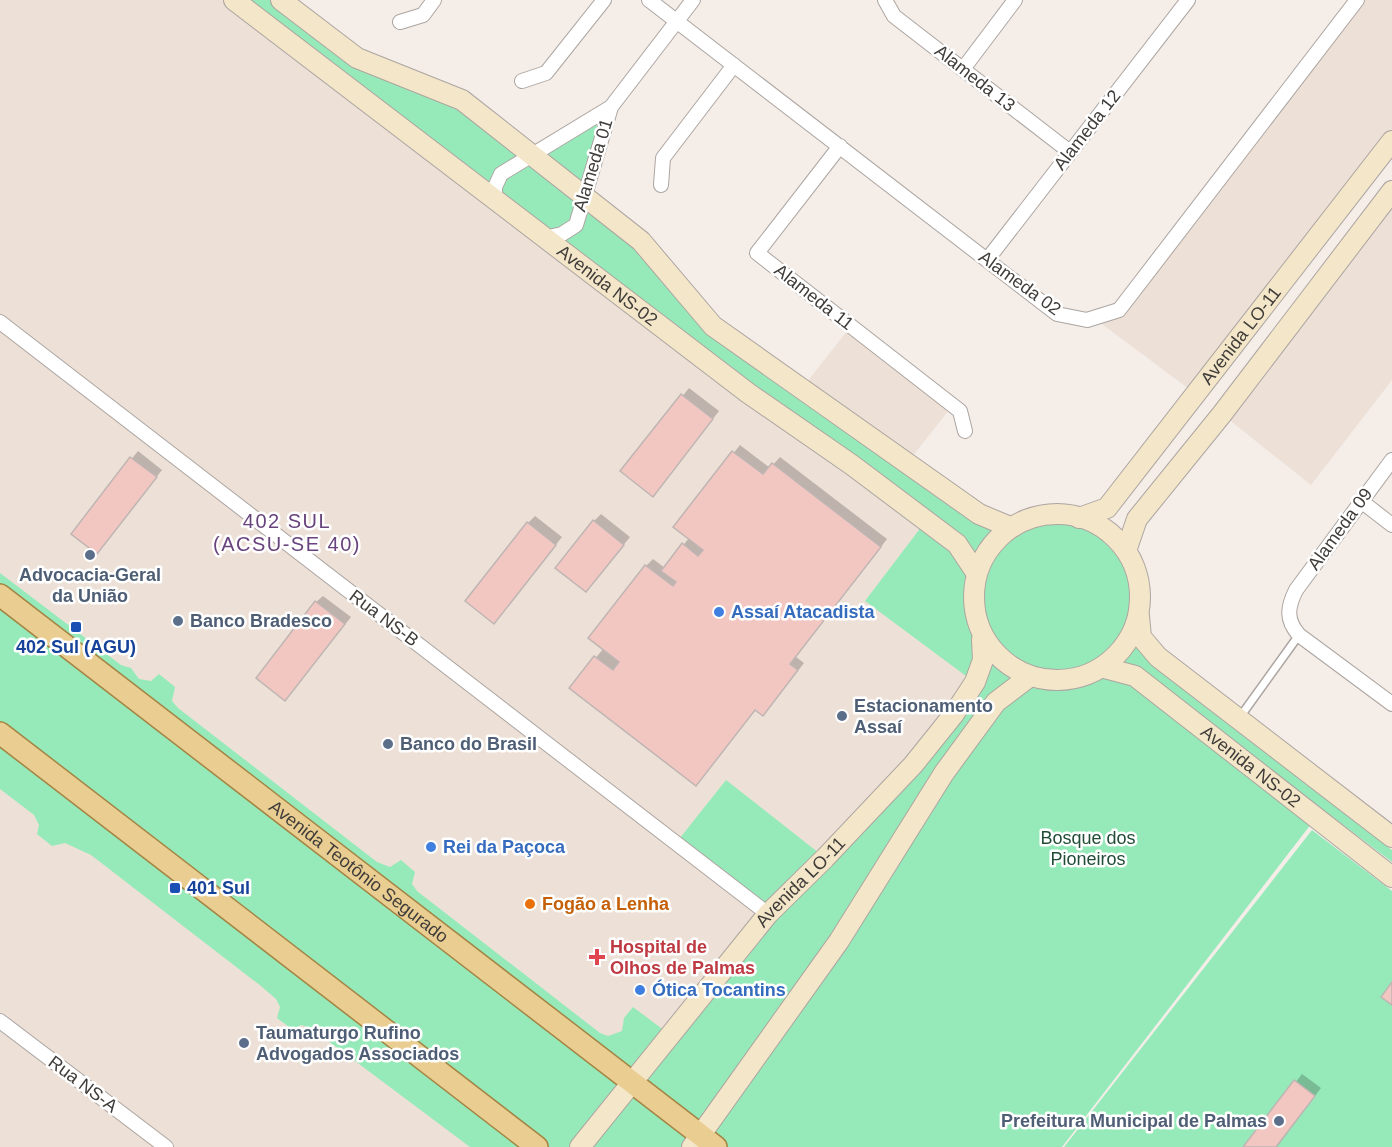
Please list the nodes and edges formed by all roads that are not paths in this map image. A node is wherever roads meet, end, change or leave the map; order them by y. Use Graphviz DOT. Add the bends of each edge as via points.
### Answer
graph roads {
  1 [pos="234,0"];
  2 [pos="281,0"];
  3 [pos="435,0"];
  4 [pos="604,0"];
  5 [pos="650,0"];
  6 [pos="693,0"];
  7 [pos="885,0"];
  8 [pos="1015,0"];
  9 [pos="1188,0"];
  10 [pos="1357,0"];
  11 [pos="677,21"];
  12 [pos="400,22"];
  13 [pos="734,65"];
  14 [pos="963,69"];
  15 [pos="522,81"];
  16 [pos="611,107"];
  17 [pos="1392,141"];
  18 [pos="840,146"];
  19 [pos="1070,152"];
  20 [pos="531,155"];
  21 [pos="661,185"];
  22 [pos="1392,191"];
  23 [pos="586,197"];
  24 [pos="495,200"];
  25 [pos="544,238"];
  26 [pos="987,260"];
  27 [pos="0,322"];
  28 [pos="965,431"];
  29 [pos="1392,460"];
  30 [pos="1361,501"];
  31 [pos="1079,518"];
  32 [pos="1392,525"];
  33 [pos="1010,527"];
  34 [pos="1127,548"];
  35 [pos="975,571"];
  36 [pos="0,595"];
  37 [pos="1139,616"];
  38 [pos="1299,636"];
  39 [pos="982,639"];
  40 [pos="1105,668"];
  41 [pos="1029,677"];
  42 [pos="1392,704"];
  43 [pos="1238,719"];
  44 [pos="0,733"];
  45 [pos="1392,837"];
  46 [pos="1392,877"];
  47 [pos="768,914"];
  48 [pos="0,1021"];
  49 [pos="632,1082"];
  50 [pos="703,1143"];
  51 [pos="166,1147"];
  52 [pos="537,1147"];
  53 [pos="580,1147"];
  1 -- 24 [label="street, Avenida NS-02"];
  2 -- 20 [label="street" via="357,58 462,100"];
  3 -- 12 [label="street" via="423,15"];
  4 -- 15 [label="street" via="546,73"];
  5 -- 11 [label="street, Alameda 02"];
  6 -- 11 [label="street, Alameda 01"];
  7 -- 14 [label="street, Alameda 13" via="894,16"];
  8 -- 14 [label="street"];
  9 -- 19 [label="street, Alameda 12"];
  10 -- 26 [label="street, Alameda 02" via="1119,310 1087,320 1057,314"];
  11 -- 13 [label="street, Alameda 02"];
  11 -- 16 [label="street, Alameda 01"];
  13 -- 18 [label="street, Alameda 02"];
  13 -- 21 [label="street" via="663,158"];
  14 -- 19 [label="street, Alameda 13"];
  16 -- 20 [label="street, Alameda 01"];
  16 -- 23 [label="street, Alameda 01"];
  17 -- 31 [label="street, Avenida LO-11" via="1107,508"];
  18 -- 26 [label="street, Alameda 02"];
  18 -- 28 [label="street, Alameda 11" via="757,253 960,411"];
  19 -- 26 [label="street, Alameda 12"];
  20 -- 23 [label="street"];
  20 -- 24 [label="street, Alameda 01" via="501,174"];
  22 -- 34 [label="street, Avenida LO-11" via="1137,519"];
  23 -- 25 [label="street, Alameda 01" via="576,225 562,234"];
  23 -- 33 [label="street" via="641,241 713,326 979,514"];
  24 -- 25 [label="street, Avenida NS-02"];
  25 -- 35 [label="street, Avenida NS-02" via="748,393 957,543"];
  27 -- 47 [label="street, Rua NS-B"];
  29 -- 30 [label="street, Alameda 09"];
  30 -- 32 [label="street"];
  30 -- 38 [label="street, Alameda 09" via="1291,600 1288,616"];
  31 -- 33 [label="street" via="1056,515"];
  31 -- 34 [label="street" via="1105,528"];
  33 -- 35 [label="street"];
  34 -- 37 [label="street" via="1140,579"];
  35 -- 39 [label="street" via="974,608"];
  36 -- 49 [label="main road, Avenida Teotônio Segurado"];
  37 -- 40 [label="street"];
  37 -- 43 [label="street, Avenida NS-02" via="1141,637 1158,657"];
  38 -- 42 [label="street"];
  38 -- 43 [label="lane"];
  39 -- 41 [label="street"];
  39 -- 47 [label="street, Avenida LO-11" via="984,660 954,714 913,765"];
  40 -- 41 [label="street" via="1060,680"];
  40 -- 46 [label="street, Avenida NS-02" via="1135,676"];
  41 -- 50 [label="street" via="996,702 944,773 839,941"];
  43 -- 45 [label="street, Avenida NS-02"];
  44 -- 52 [label="main road"];
  47 -- 49 [label="street, Avenida LO-11"];
  48 -- 51 [label="street, Rua NS-A"];
  49 -- 50 [label="main road, Avenida Teotônio Segurado"];
  49 -- 53 [label="street, Avenida LO-11"];
}
